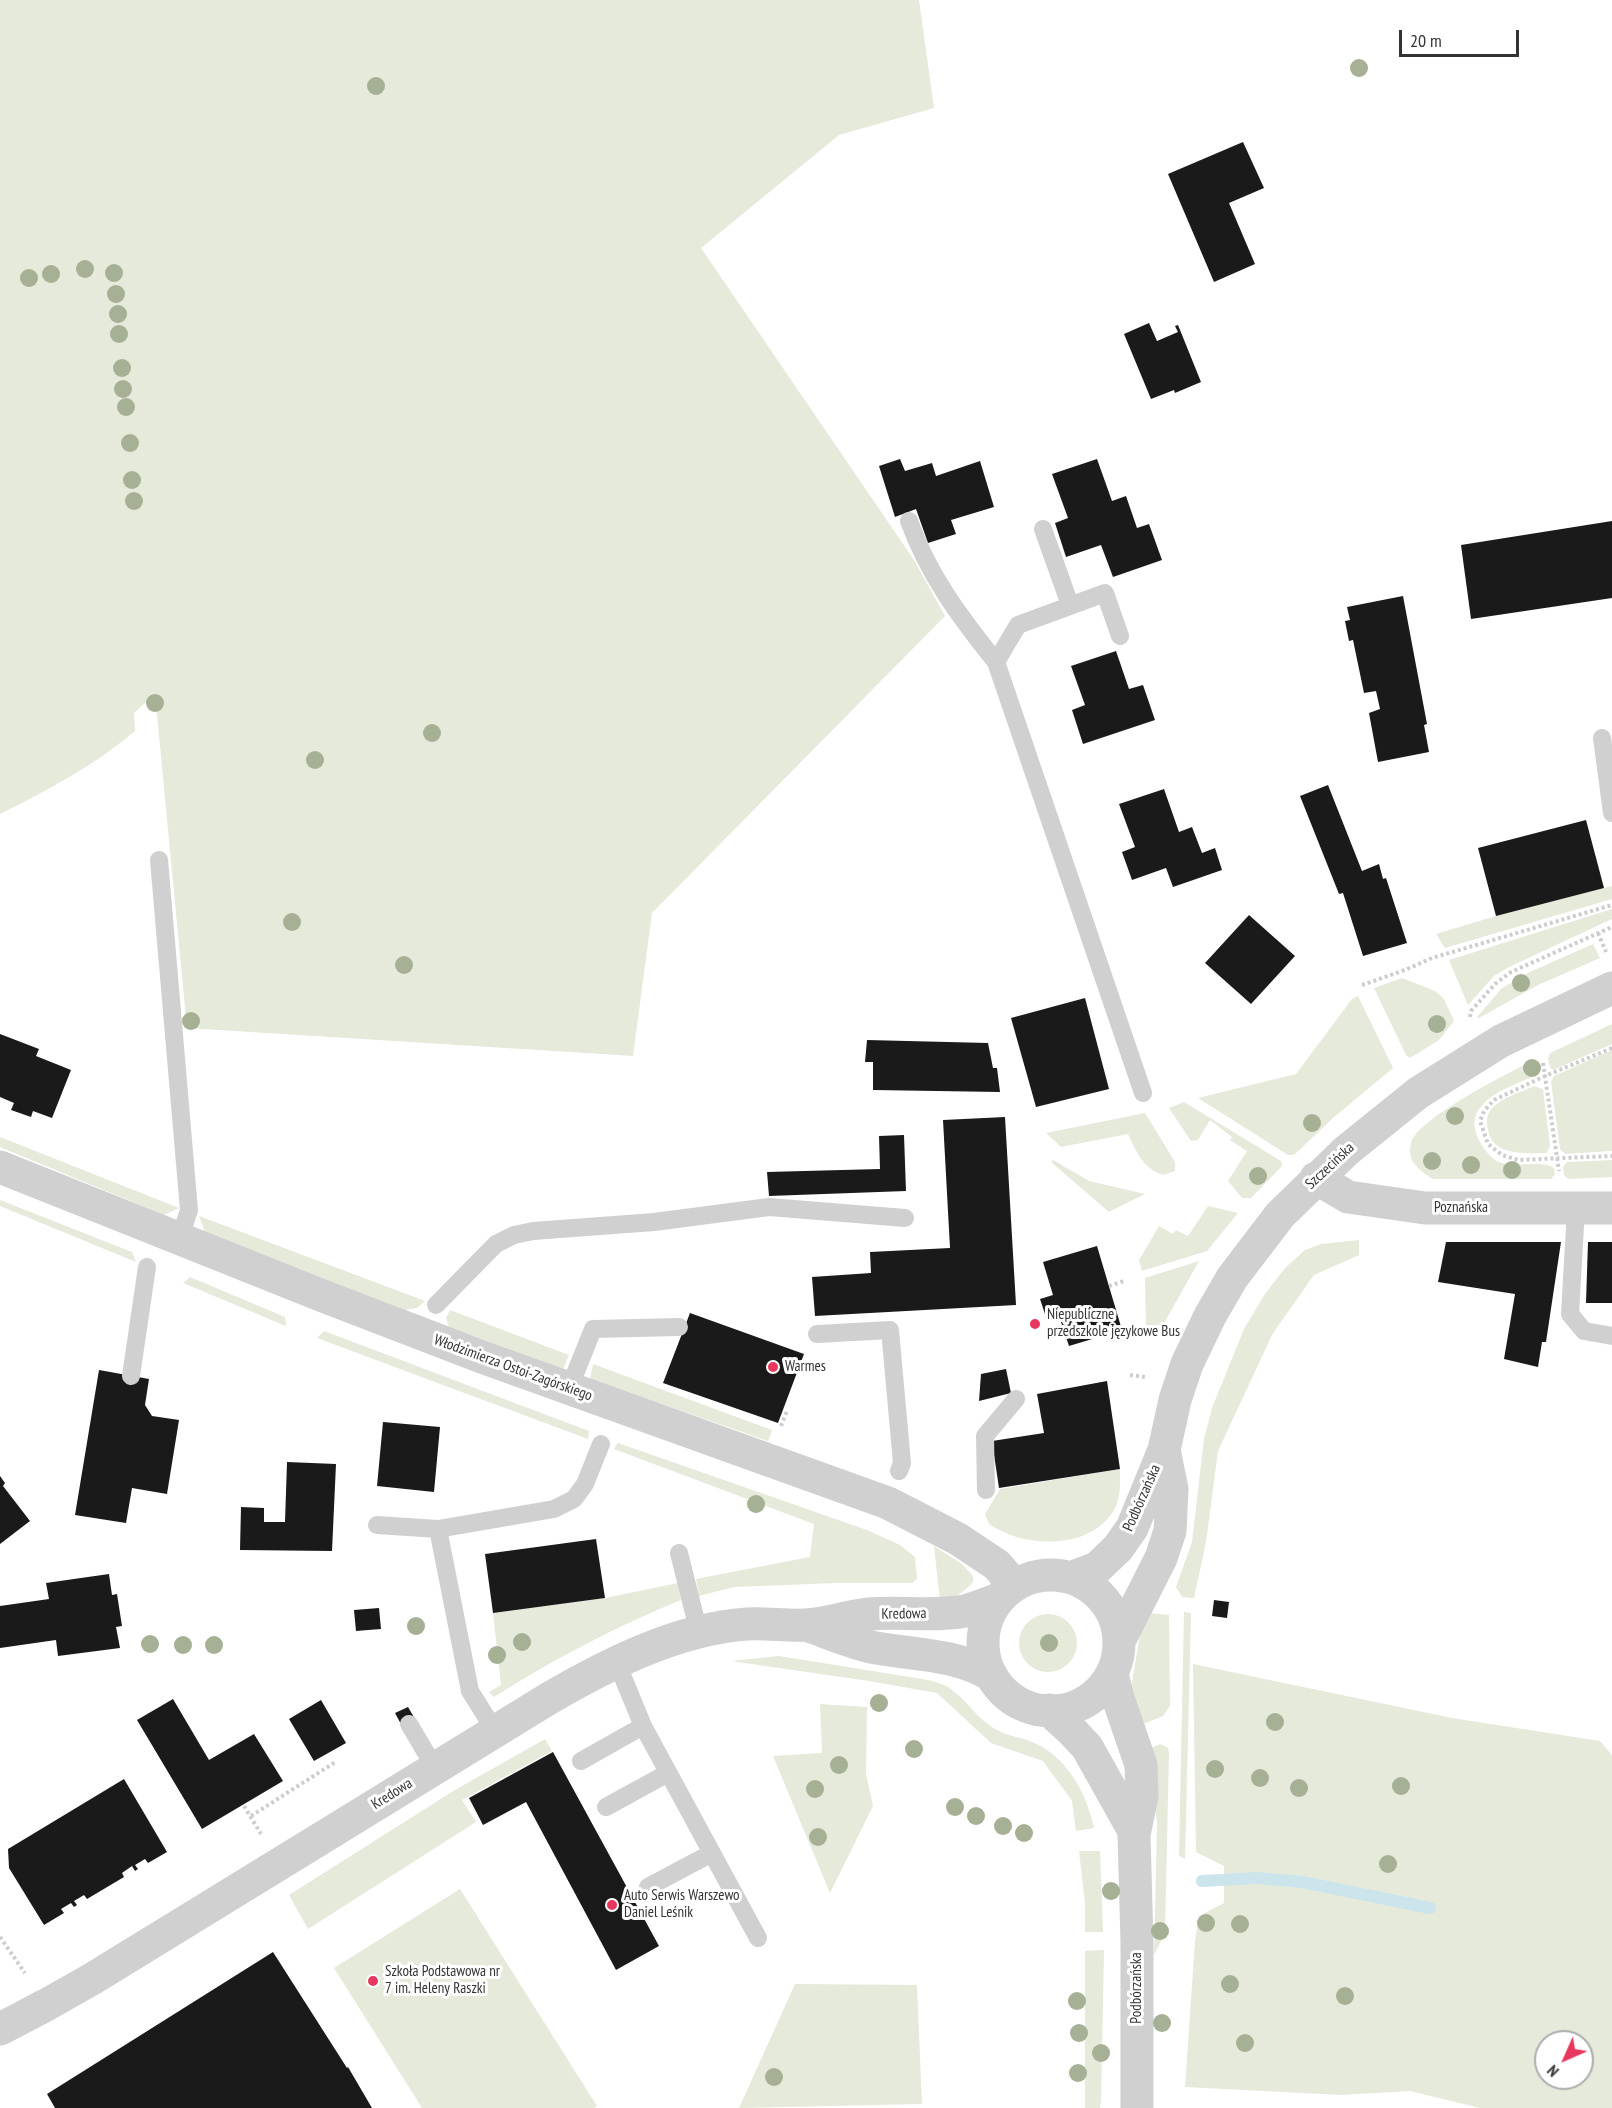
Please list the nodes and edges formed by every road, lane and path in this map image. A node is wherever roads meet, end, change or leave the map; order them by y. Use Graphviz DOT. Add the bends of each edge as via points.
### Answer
graph roads {
  1 [pos="909,521"];
  2 [pos="1043,529"];
  3 [pos="1071,605"];
  4 [pos="1120,636"];
  5 [pos="996,662"];
  6 [pos="1602,738"];
  7 [pos="1612,813"];
  8 [pos="159,861"];
  9 [pos="1612,905"];
  10 [pos="1612,927"];
  11 [pos="1598,933"];
  12 [pos="1606,953"];
  13 [pos="1362,985"];
  14 [pos="1612,988"];
  15 [pos="1469,1022"];
  16 [pos="1612,1048"];
  17 [pos="1542,1058"];
  18 [pos="1545,1076"];
  19 [pos="1143,1092"];
  20 [pos="1612,1156"];
  21 [pos="1557,1158"];
  22 [pos="0,1167"];
  23 [pos="1560,1177"];
  24 [pos="1316,1178"];
  25 [pos="1612,1208"];
  26 [pos="1576,1209"];
  27 [pos="905,1218"];
  28 [pos="180,1238"];
  29 [pos="147,1267"];
  30 [pos="1124,1281"];
  31 [pos="1109,1286"];
  32 [pos="436,1305"];
  33 [pos="679,1327"];
  34 [pos="1168,1333"];
  35 [pos="817,1334"];
  36 [pos="1140,1334"];
  37 [pos="1612,1336"];
  38 [pos="131,1376"];
  39 [pos="569,1389"];
  40 [pos="1016,1399"];
  41 [pos="601,1444"];
  42 [pos="1164,1450"];
  43 [pos="899,1471"];
  44 [pos="986,1490"];
  45 [pos="377,1525"];
  46 [pos="438,1529"];
  47 [pos="680,1553"];
  48 [pos="1073,1578"];
  49 [pos="1007,1592"];
  50 [pos="807,1625"];
  51 [pos="699,1633"];
  52 [pos="1120,1639"];
  53 [pos="617,1662"];
  54 [pos="1112,1674"];
  55 [pos="991,1676"];
  56 [pos="1048,1710"];
  57 [pos="410,1724"];
  58 [pos="643,1726"];
  59 [pos="495,1731"];
  60 [pos="337,1761"];
  61 [pos="581,1761"];
  62 [pos="435,1768"];
  63 [pos="668,1773"];
  64 [pos="244,1806"];
  65 [pos="606,1807"];
  66 [pos="251,1816"];
  67 [pos="1134,1831"];
  68 [pos="262,1835"];
  69 [pos="712,1853"];
  70 [pos="648,1887"];
  71 [pos="0,1937"];
  72 [pos="758,1938"];
  73 [pos="46,2006"];
  74 [pos="0,2029"];
  75 [pos="1137,2108"];
  1 -- 5 [label="lane" via="919,549 958,615"];
  2 -- 3 [label="lane"];
  3 -- 4 [label="lane" via="1105,594"];
  3 -- 5 [label="lane" via="1018,625"];
  5 -- 19 [label="lane"];
  6 -- 7 [label="lane"];
  8 -- 28 [label="lane" via="189,1210"];
  9 -- 13 [label="path" via="1432,958"];
  10 -- 11 [label="path"];
  11 -- 12 [label="path"];
  11 -- 15 [label="path" via="1511,972 1471,1011"];
  14 -- 24 [label="street, Szczecińska" via="1528,1027 1458,1066 1404,1102"];
  16 -- 18 [label="path"];
  17 -- 18 [label="path"];
  18 -- 21 [label="path"];
  18 -- 21 [label="path" via="1494,1101 1480,1121 1488,1144 1502,1155 1518,1160"];
  20 -- 21 [label="path"];
  21 -- 23 [label="path"];
  22 -- 28 [label="street, Włodzimierza Ostoi-Zagórskiego"];
  24 -- 26 [label="street, Poznańska" via="1348,1197 1425,1208"];
  24 -- 42 [label="street, Szczecińska" via="1257,1243 1221,1297 1187,1364"];
  25 -- 26 [label="street, Poznańska"];
  26 -- 37 [label="lane" via="1570,1314 1584,1331"];
  27 -- 32 [label="lane" via="769,1206 654,1222 533,1231 496,1244"];
  28 -- 39 [label="street, Włodzimierza Ostoi-Zagórskiego"];
  29 -- 38 [label="lane"];
  30 -- 31 [label="path"];
  33 -- 39 [label="lane" via="593,1329"];
  34 -- 36 [label="path"];
  35 -- 43 [label="lane" via="890,1330 902,1463"];
  39 -- 49 [label="street, Włodzimierza Ostoi-Zagórskiego" via="888,1503 941,1529 997,1565"];
  40 -- 44 [label="lane" via="985,1436"];
  41 -- 46 [label="lane" via="574,1500 554,1509"];
  42 -- 48 [label="street, Podbórzańska" via="1132,1528 1118,1548 1097,1568"];
  42 -- 52 [label="street, Podbórzańska" via="1172,1489 1170,1531 1161,1558"];
  45 -- 46 [label="lane"];
  46 -- 59 [label="lane" via="470,1691"];
  47 -- 51 [label="lane"];
  48 -- 49 [label="street" via="1033,1576"];
  48 -- 52 [label="street" via="1106,1601 1116,1619"];
  49 -- 50 [label="street, Kredowa" via="966,1611 869,1614"];
  49 -- 55 [label="street" via="989,1614 983,1636"];
  50 -- 51 [label="street, Kredowa" via="746,1624"];
  50 -- 55 [label="street, Kredowa" via="870,1646 962,1661"];
  51 -- 53 [label="street, Kredowa"];
  52 -- 54 [label="street"];
  53 -- 58 [label="lane"];
  53 -- 59 [label="street, Kredowa"];
  54 -- 56 [label="street" via="1097,1694 1079,1706"];
  54 -- 67 [label="street, Podbórzańska" via="1141,1765 1142,1796"];
  55 -- 56 [label="street" via="1020,1704"];
  56 -- 67 [label="street, Podbórzańska" via="1087,1747"];
  57 -- 62 [label="lane"];
  58 -- 61 [label="lane"];
  58 -- 63 [label="lane"];
  59 -- 62 [label="street, Kredowa"];
  60 -- 66 [label="path"];
  62 -- 73 [label="street, Kredowa"];
  63 -- 65 [label="lane"];
  63 -- 69 [label="lane"];
  64 -- 66 [label="path"];
  66 -- 68 [label="path"];
  67 -- 75 [label="street, Podbórzańska"];
  69 -- 70 [label="lane"];
  69 -- 72 [label="lane"];
  71 -- 73 [label="path"];
  73 -- 74 [label="street, Kredowa"];
}
